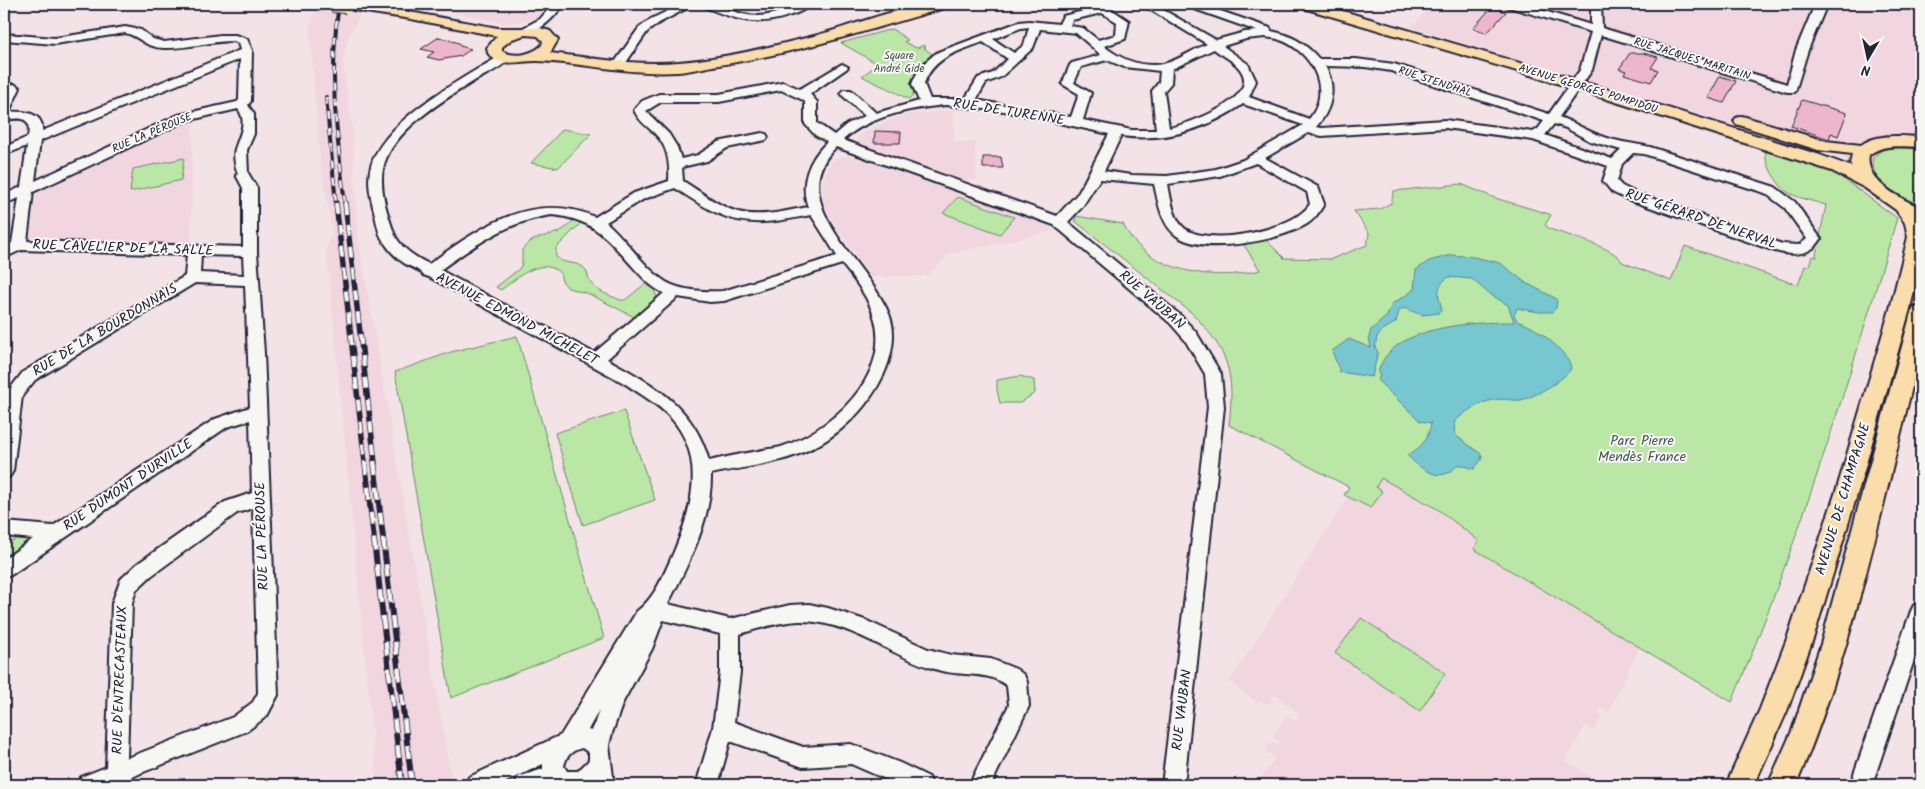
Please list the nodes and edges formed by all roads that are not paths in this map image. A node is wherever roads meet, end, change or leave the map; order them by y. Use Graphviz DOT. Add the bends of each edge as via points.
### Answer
graph roads {
  1 [pos="339,4"];
  2 [pos="559,4"];
  3 [pos="569,4"];
  4 [pos="690,4"];
  5 [pos="706,4"];
  6 [pos="806,4"];
  7 [pos="943,4"];
  8 [pos="1082,4"];
  9 [pos="1190,4"];
  10 [pos="1305,4"];
  11 [pos="1352,4"];
  12 [pos="1510,4"];
  13 [pos="1596,4"];
  14 [pos="1151,5"];
  15 [pos="1819,5"];
  16 [pos="1092,12"];
  17 [pos="1035,25"];
  18 [pos="1064,27"];
  19 [pos="474,28"];
  20 [pos="1596,30"];
  21 [pos="520,32"];
  22 [pos="1268,32"];
  23 [pos="4,37"];
  24 [pos="984,38"];
  25 [pos="548,39"];
  26 [pos="1097,44"];
  27 [pos="495,45"];
  28 [pos="1215,45"];
  29 [pos="246,51"];
  30 [pos="536,56"];
  31 [pos="1109,56"];
  32 [pos="504,58"];
  33 [pos="1015,59"];
  34 [pos="621,62"];
  35 [pos="709,62"];
  36 [pos="1317,63"];
  37 [pos="842,66"];
  38 [pos="1166,67"];
  39 [pos="1578,79"];
  40 [pos="14,88"];
  41 [pos="846,93"];
  42 [pos="802,94"];
  43 [pos="1242,99"];
  44 [pos="926,103"];
  45 [pos="968,103"];
  46 [pos="241,105"];
  47 [pos="4,110"];
  48 [pos="4,116"];
  49 [pos="874,118"];
  50 [pos="1550,119"];
  51 [pos="1076,122"];
  52 [pos="1309,126"];
  53 [pos="1117,131"];
  54 [pos="1163,134"];
  55 [pos="35,136"];
  56 [pos="1535,136"];
  57 [pos="762,137"];
  58 [pos="834,141"];
  59 [pos="1921,142"];
  60 [pos="1629,148"];
  61 [pos="1862,150"];
  62 [pos="4,151"];
  63 [pos="1254,157"];
  64 [pos="676,164"];
  65 [pos="1615,164"];
  66 [pos="1095,174"];
  67 [pos="1160,180"];
  68 [pos="676,183"];
  69 [pos="1868,183"];
  70 [pos="27,189"];
  71 [pos="4,200"];
  72 [pos="1904,208"];
  73 [pos="814,210"];
  74 [pos="1921,216"];
  75 [pos="596,222"];
  76 [pos="1059,222"];
  77 [pos="19,245"];
  78 [pos="194,250"];
  79 [pos="250,252"];
  80 [pos="4,253"];
  81 [pos="845,258"];
  82 [pos="428,272"];
  83 [pos="192,278"];
  84 [pos="253,280"];
  85 [pos="675,291"];
  86 [pos="1921,313"];
  87 [pos="595,360"];
  88 [pos="258,411"];
  89 [pos="702,469"];
  90 [pos="4,471"];
  91 [pos="261,498"];
  92 [pos="4,529"];
  93 [pos="55,534"];
  94 [pos="4,569"];
  95 [pos="655,609"];
  96 [pos="1921,610"];
  97 [pos="730,628"];
  98 [pos="723,728"];
  99 [pos="566,744"];
  100 [pos="1798,746"];
  101 [pos="599,754"];
  102 [pos="114,779"];
  103 [pos="570,782"];
  104 [pos="89,785"];
  105 [pos="477,785"];
  106 [pos="526,785"];
  107 [pos="603,785"];
  108 [pos="707,785"];
  109 [pos="921,785"];
  110 [pos="980,785"];
  111 [pos="1174,785"];
  112 [pos="1740,785"];
  113 [pos="1782,785"];
  114 [pos="1795,785"];
  115 [pos="1861,785"];
  1 -- 19 [label="main road"];
  2 -- 21 [label="street" via="544,21"];
  3 -- 25 [label="street" via="550,26"];
  4 -- 34 [label="street" via="643,30"];
  5 -- 6 [label="street" via="750,20 774,18"];
  7 -- 35 [label="main road" via="820,39"];
  8 -- 16 [label="street"];
  9 -- 22 [label="street" via="1262,27"];
  10 -- 39 [label="main road, AVENUE GEORGES POMPIDOU"];
  11 -- 39 [label="main road, AVENUE GEORGES POMPIDOU"];
  12 -- 20 [label="street, RUE JACQUES MARITAIN"];
  13 -- 20 [label="street"];
  14 -- 28 [label="street"];
  15 -- 20 [label="street, RUE JACQUES MARITAIN" via="1791,89"];
  16 -- 18 [label="street" via="1067,18"];
  16 -- 26 [label="street" via="1104,9 1123,21 1121,37"];
  17 -- 18 [label="street"];
  17 -- 24 [label="street" via="1014,26"];
  17 -- 33 [label="street" via="1029,46"];
  18 -- 26 [label="street" via="1079,30"];
  19 -- 21 [label="main road"];
  19 -- 27 [label="main road"];
  20 -- 39 [label="street" via="1586,70"];
  21 -- 25 [label="main road"];
  21 -- 27 [label="main road" via="503,38"];
  22 -- 28 [label="street" via="1241,35"];
  22 -- 36 [label="street" via="1294,42"];
  23 -- 29 [label="street" via="55,41 124,30 137,32 153,44 164,46 235,38 243,41"];
  24 -- 33 [label="street"];
  24 -- 44 [label="street" via="942,54 931,62 920,75 918,84"];
  25 -- 30 [label="main road" via="543,52"];
  25 -- 34 [label="main road" via="566,54"];
  26 -- 31 [label="street"];
  27 -- 32 [label="main road" via="495,53"];
  28 -- 38 [label="street"];
  28 -- 43 [label="street" via="1244,66 1250,81"];
  29 -- 46 [label="street" via="245,101"];
  29 -- 55 [label="street"];
  30 -- 32 [label="main road" via="517,60"];
  30 -- 35 [label="main road" via="646,67 678,67"];
  31 -- 38 [label="street" via="1133,66"];
  31 -- 51 [label="street" via="1076,65 1068,84 1085,93"];
  32 -- 82 [label="street, AVENUE EDMOND MICHELET" via="417,116 394,136 380,159 375,178 376,190 388,237 408,260"];
  33 -- 45 [label="street" via="997,75 982,82"];
  34 -- 35 [label="main road"];
  36 -- 50 [label="street, RUE STENDHAL" via="1351,61 1378,64"];
  36 -- 52 [label="street" via="1327,91 1319,115"];
  37 -- 42 [label="street"];
  38 -- 54 [label="street" via="1165,83 1158,91"];
  39 -- 50 [label="street"];
  39 -- 61 [label="main road, AVENUE GEORGES POMPIDOU" via="1824,146"];
  39 -- 69 [label="main road, AVENUE GEORGES POMPIDOU" via="1838,167"];
  40 -- 47 [label="street"];
  41 -- 49 [label="street"];
  42 -- 58 [label="street, RUE VAUBAN" via="811,102 811,124"];
  42 -- 64 [label="street" via="783,86 719,98 659,98 646,104 640,110 643,118 665,137"];
  43 -- 52 [label="street"];
  43 -- 54 [label="street, RUE DE TURENNE" via="1187,128"];
  44 -- 45 [label="street, RUE DE TURENNE"];
  44 -- 49 [label="street, RUE DE TURENNE"];
  45 -- 51 [label="street, RUE DE TURENNE"];
  46 -- 70 [label="street, RUE LA PÉROUSE" via="182,118"];
  46 -- 79 [label="street, RUE LA PÉROUSE" via="248,114 248,134 241,150 243,173 250,188"];
  48 -- 55 [label="street" via="31,118 36,123"];
  49 -- 58 [label="street, RUE DE TURENNE" via="849,128"];
  50 -- 56 [label="street" via="1542,132"];
  50 -- 60 [label="street, RUE STENDHAL" via="1570,124 1594,138"];
  51 -- 53 [label="street, RUE DE TURENNE"];
  52 -- 56 [label="street" via="1322,132 1445,124"];
  52 -- 63 [label="street"];
  53 -- 54 [label="street, RUE DE TURENNE"];
  53 -- 66 [label="street"];
  55 -- 62 [label="street"];
  55 -- 70 [label="street, RUE CAVELIER DE LA SALLE"];
  56 -- 65 [label="street"];
  57 -- 64 [label="street" via="722,145 702,158"];
  58 -- 73 [label="street, RUE DE TURENNE" via="818,160 810,178"];
  58 -- 76 [label="street, RUE VAUBAN"];
  59 -- 61 [label="main road" via="1896,140 1876,143"];
  60 -- 65 [label="street"];
  60 -- 65 [label="street, RUE GÉRARD DE NERVAL" via="1645,150 1782,196 1814,239 1812,244 1806,248 1780,248 1629,195 1610,181"];
  61 -- 69 [label="main road" via="1858,159 1859,170"];
  63 -- 67 [label="street" via="1219,173"];
  63 -- 67 [label="street" via="1313,190 1317,204 1310,215 1295,224 1257,236 1206,241 1182,233 1171,222"];
  64 -- 68 [label="street"];
  66 -- 67 [label="street" via="1128,180"];
  66 -- 76 [label="street" via="1070,213"];
  68 -- 73 [label="street" via="741,218"];
  68 -- 75 [label="street" via="639,196"];
  69 -- 72 [label="main road, AVENUE GEORGES POMPIDOU"];
  70 -- 71 [label="street, RUE LA PÉROUSE"];
  70 -- 77 [label="street, RUE CAVELIER DE LA SALLE"];
  72 -- 74 [label="main road, AVENUE GEORGES POMPIDOU"];
  72 -- 112 [label="main road, AVENUE DE CHAMPAGNE" via="1914,223 1917,238 1900,309 1801,636 1773,711"];
  73 -- 81 [label="street, RUE DE TURENNE"];
  75 -- 82 [label="street" via="561,210 543,211 506,221 489,229"];
  75 -- 85 [label="street" via="659,284"];
  76 -- 111 [label="street, RUE VAUBAN" via="1175,319 1191,336 1213,374 1216,408"];
  77 -- 78 [label="street, RUE CAVELIER DE LA SALLE"];
  77 -- 80 [label="street"];
  78 -- 79 [label="street, RUE CAVELIER DE LA SALLE"];
  78 -- 83 [label="street, RUE DE LA BOURDONNAIS"];
  79 -- 84 [label="street, RUE LA PÉROUSE"];
  81 -- 85 [label="street" via="724,296"];
  81 -- 89 [label="street, RUE DE TURENNE" via="878,306 885,329 884,356 872,382 855,406 828,431 786,452"];
  82 -- 87 [label="street, AVENUE EDMOND MICHELET"];
  83 -- 84 [label="street, RUE DE LA BOURDONNAIS"];
  83 -- 90 [label="street, RUE DE LA BOURDONNAIS" via="21,383 14,394"];
  84 -- 88 [label="street, RUE LA PÉROUSE"];
  85 -- 87 [label="street"];
  86 -- 100 [label="main road, AVENUE DE CHAMPAGNE" via="1834,644"];
  87 -- 89 [label="street, AVENUE EDMOND MICHELET" via="661,400 681,419"];
  88 -- 91 [label="street, RUE LA PÉROUSE"];
  88 -- 93 [label="street, RUE DUMONT D'URVILLE" via="221,423"];
  89 -- 95 [label="street, AVENUE EDMOND MICHELET" via="701,496 691,534"];
  91 -- 102 [label="street, RUE D'ENTRECASTEAUX" via="232,507 128,585 122,602"];
  91 -- 102 [label="street, RUE LA PÉROUSE" via="268,695 260,709 240,724"];
  92 -- 93 [label="street"];
  93 -- 94 [label="street, RUE DUMONT D'URVILLE"];
  95 -- 97 [label="street"];
  95 -- 99 [label="street, AVENUE EDMOND MICHELET" via="644,616"];
  95 -- 101 [label="street, AVENUE EDMOND MICHELET" via="647,638 614,698"];
  96 -- 115 [label="street"];
  97 -- 98 [label="street" via="730,672"];
  97 -- 110 [label="street" via="766,617 807,613 845,620 941,662 989,667 1007,673 1017,682 1018,706"];
  98 -- 108 [label="street"];
  98 -- 109 [label="street" via="803,757 851,754"];
  99 -- 101 [label="street" via="588,739"];
  99 -- 103 [label="street" via="554,759 553,766"];
  99 -- 105 [label="street"];
  100 -- 113 [label="main road, AVENUE DE CHAMPAGNE"];
  100 -- 114 [label="main road"];
  101 -- 103 [label="street" via="589,777"];
  101 -- 107 [label="street, AVENUE EDMOND MICHELET"];
  102 -- 104 [label="street, RUE LA PÉROUSE"];
  103 -- 106 [label="street" via="546,780"];
}
